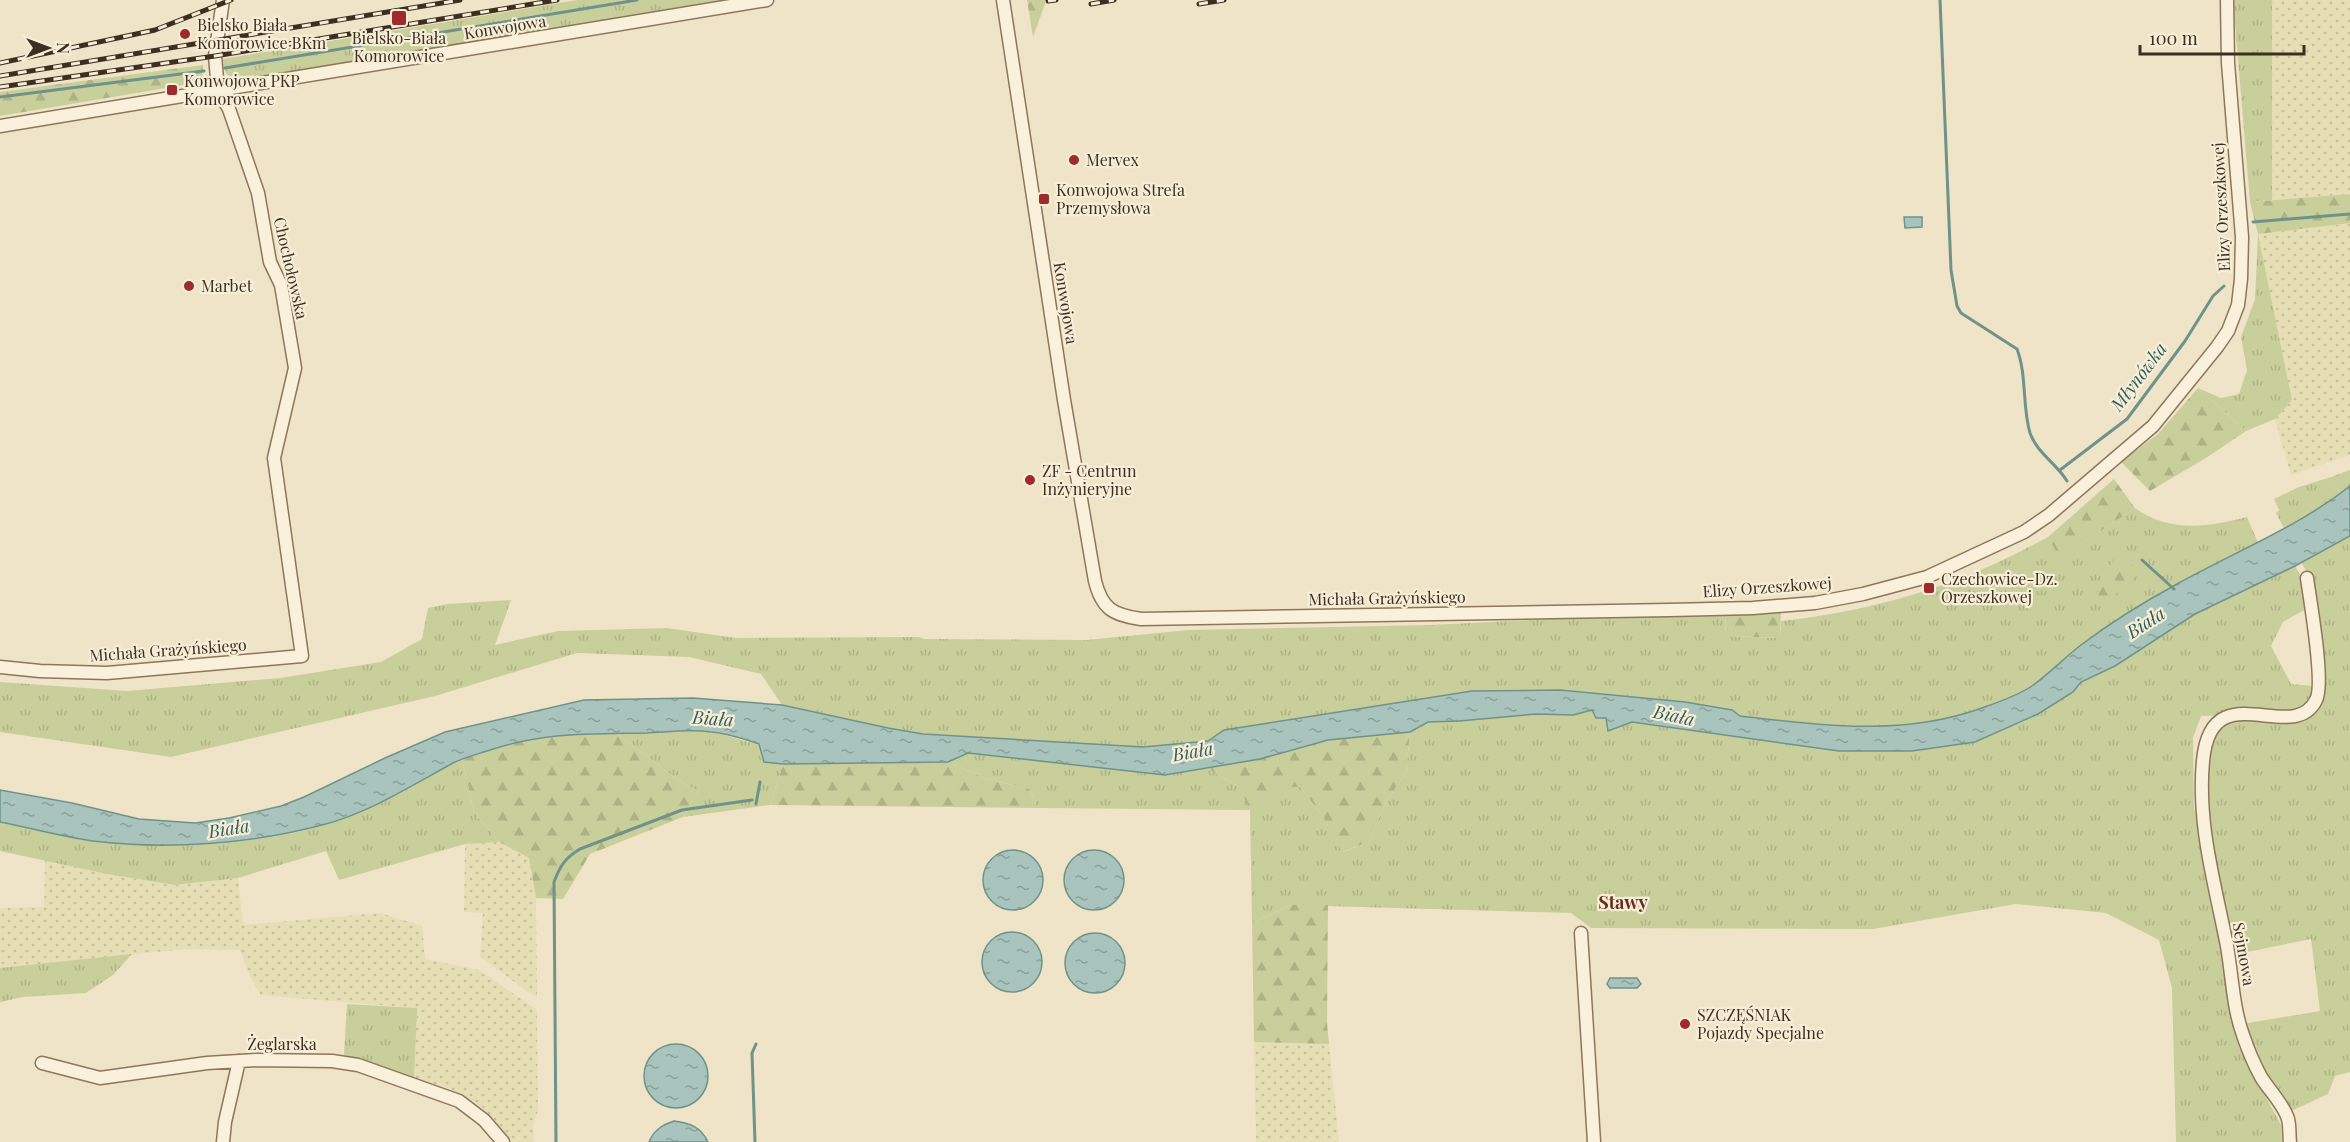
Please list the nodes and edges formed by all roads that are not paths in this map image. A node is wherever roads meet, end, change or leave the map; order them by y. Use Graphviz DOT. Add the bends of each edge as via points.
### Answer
graph roads {
  1 [pos="223,0"];
  2 [pos="767,0"];
  3 [pos="1004,0"];
  4 [pos="2227,0"];
  5 [pos="218,90"];
  6 [pos="0,126"];
  7 [pos="2307,578"];
  8 [pos="1108,608"];
  9 [pos="1669,610"];
  10 [pos="302,656"];
  11 [pos="0,667"];
  12 [pos="1581,933"];
  13 [pos="239,1061"];
  14 [pos="42,1063"];
  15 [pos="224,1142"];
  16 [pos="503,1142"];
  17 [pos="1594,1142"];
  18 [pos="2290,1142"];
  1 -- 5 [label="street, Chochołowska" via="216,48"];
  2 -- 5 [label="street, Konwojowa"];
  3 -- 8 [label="street, Konwojowa" via="1074,463 1095,580 1100,598"];
  4 -- 9 [label="street, Elizy Orzeszkowej" via="2242,237 2238,305 2217,347 2153,426 2024,532 1927,577 1815,603"];
  5 -- 6 [label="street, Konwojowa"];
  5 -- 10 [label="street, Chochołowska" via="229,109 258,192 270,262 281,285 295,368 274,458"];
  7 -- 18 [label="street, Sejmowa" via="2315,633 2317,700 2294,716 2232,715 2212,725 2206,737 2201,803 2240,1029 2261,1077 2288,1118"];
  8 -- 9 [label="street, Michała Grażyńskiego" via="1141,619"];
  10 -- 11 [label="street, Michała Grażyńskiego" via="107,673"];
  12 -- 17 [label="street"];
  13 -- 14 [label="street, Żeglarska" via="99,1078"];
  13 -- 15 [label="street"];
  13 -- 16 [label="street, Żeglarska" via="310,1060 358,1065 459,1101 484,1120"];
}
